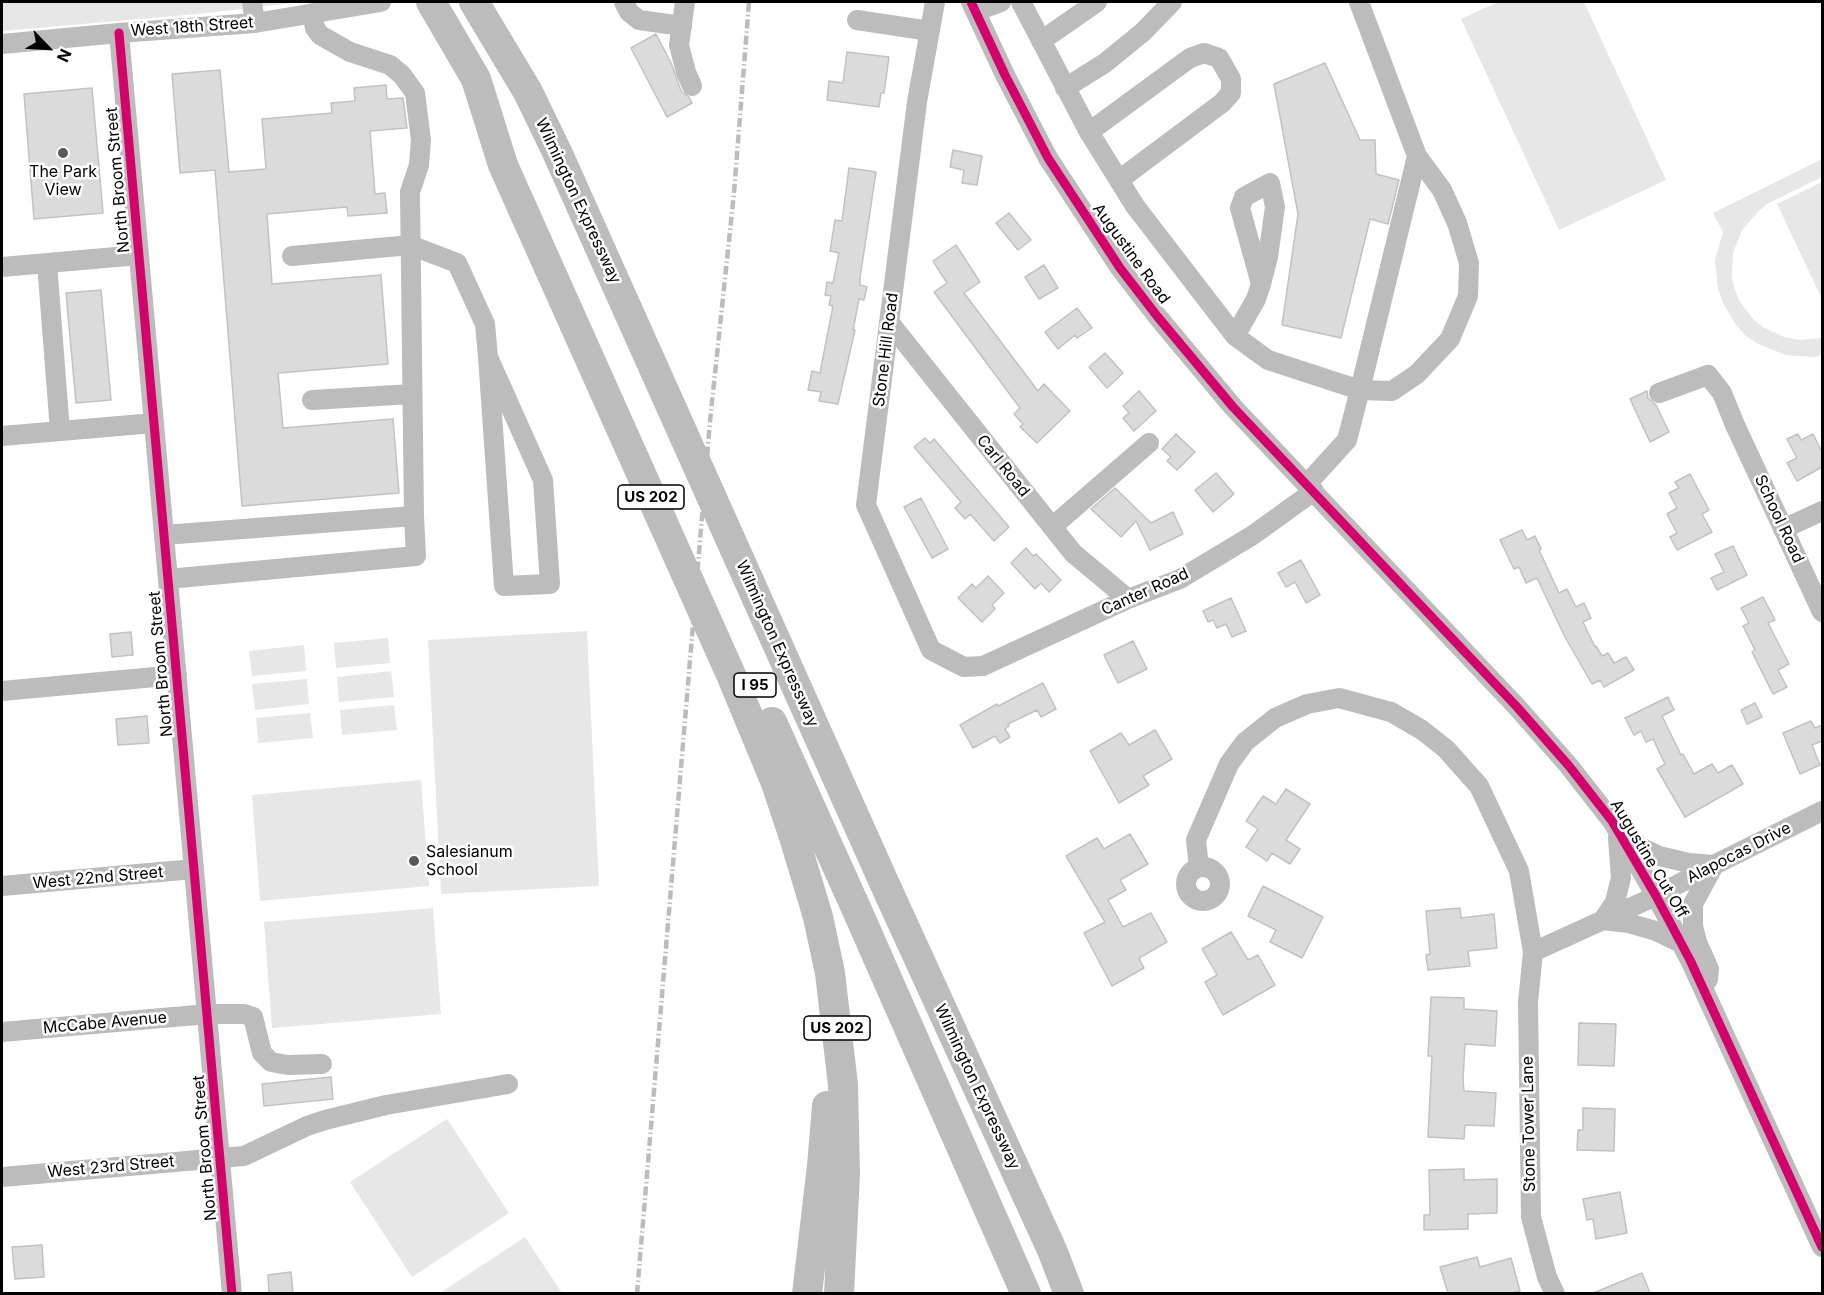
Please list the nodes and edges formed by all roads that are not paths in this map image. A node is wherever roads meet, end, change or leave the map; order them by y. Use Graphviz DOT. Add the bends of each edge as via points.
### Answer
graph roads {
  1 [pos="252,2"];
  2 [pos="474,2"];
  3 [pos="624,2"];
  4 [pos="684,2"];
  5 [pos="935,2"];
  6 [pos="1001,2"];
  7 [pos="1021,2"];
  8 [pos="1097,2"];
  9 [pos="1172,2"];
  10 [pos="1359,2"];
  11 [pos="373,3"];
  12 [pos="433,4"];
  13 [pos="973,6"];
  14 [pos="312,14"];
  15 [pos="857,20"];
  16 [pos="255,23"];
  17 [pos="682,26"];
  18 [pos="930,31"];
  19 [pos="119,33"];
  20 [pos="1041,41"];
  21 [pos="2,44"];
  22 [pos="476,79"];
  23 [pos="692,86"];
  24 [pos="1065,88"];
  25 [pos="1089,132"];
  26 [pos="1417,156"];
  27 [pos="1119,180"];
  28 [pos="410,245"];
  29 [pos="139,255"];
  30 [pos="292,256"];
  31 [pos="47,263"];
  32 [pos="2,267"];
  33 [pos="1261,284"];
  34 [pos="889,322"];
  35 [pos="1235,336"];
  36 [pos="488,357"];
  37 [pos="1360,390"];
  38 [pos="1659,393"];
  39 [pos="412,394"];
  40 [pos="312,399"];
  41 [pos="154,423"];
  42 [pos="60,431"];
  43 [pos="2,436"];
  44 [pos="1149,443"];
  45 [pos="1310,488"];
  46 [pos="1822,511"];
  47 [pos="414,516"];
  48 [pos="1053,527"];
  49 [pos="1783,529"];
  50 [pos="165,535"];
  51 [pos="168,579"];
  52 [pos="1128,599"];
  53 [pos="1822,612"];
  54 [pos="964,667"];
  55 [pos="177,675"];
  56 [pos="2,691"];
  57 [pos="1822,811"];
  58 [pos="1617,829"];
  59 [pos="1714,865"];
  60 [pos="1199,867"];
  61 [pos="194,869"];
  62 [pos="2,886"];
  63 [pos="1656,896"];
  64 [pos="818,917"];
  65 [pos="1603,920"];
  66 [pos="1681,943"];
  67 [pos="1533,951"];
  68 [pos="1703,988"];
  69 [pos="208,1014"];
  70 [pos="2,1032"];
  71 [pos="322,1064"];
  72 [pos="508,1084"];
  73 [pos="220,1158"];
  74 [pos="2,1177"];
  75 [pos="1822,1247"];
  76 [pos="232,1293"];
  77 [pos="807,1293"];
  78 [pos="839,1293"];
  79 [pos="1026,1293"];
  80 [pos="1069,1293"];
  81 [pos="1555,1293"];
  1 -- 16 [label="street"];
  2 -- 80 [label="highway, Wilmington Expressway / I 95" via="557,152"];
  3 -- 17 [label="street" via="639,20"];
  4 -- 17 [label="street"];
  5 -- 18 [label="street, Stone Hill Road"];
  6 -- 13 [label="street"];
  7 -- 20 [label="street"];
  8 -- 20 [label="street"];
  9 -- 24 [label="street" via="1105,63"];
  10 -- 26 [label="street"];
  11 -- 14 [label="street, West 18th Street"];
  12 -- 22 [label="highway, I 95"];
  13 -- 45 [label="street, Augustine Road" via="1048,158 1120,268 1233,407"];
  14 -- 16 [label="street, West 18th Street"];
  14 -- 28 [label="street" via="320,35 350,52 390,65 415,93 421,140 419,165 410,192"];
  15 -- 18 [label="street"];
  16 -- 19 [label="street, West 18th Street"];
  17 -- 23 [label="street" via="679,45"];
  18 -- 34 [label="street, Stone Hill Road"];
  19 -- 21 [label="street, West 18th Street"];
  19 -- 29 [label="street, North Broom Street"];
  20 -- 24 [label="street"];
  22 -- 64 [label="highway, US 202" via="503,165 776,783"];
  22 -- 79 [label="highway, I 95" via="517,160 852,897"];
  24 -- 25 [label="street"];
  25 -- 27 [label="street"];
  25 -- 27 [label="street" via="1190,58 1204,53 1219,58 1231,80 1231,93"];
  26 -- 37 [label="street, Canter Road"];
  26 -- 37 [label="street" via="1442,190 1457,223 1469,263 1468,296 1450,339 1418,374 1392,391"];
  27 -- 35 [label="street"];
  28 -- 30 [label="street"];
  28 -- 36 [label="street" via="457,263 484,324"];
  28 -- 39 [label="street"];
  29 -- 31 [label="street"];
  29 -- 41 [label="street, North Broom Street"];
  31 -- 32 [label="street"];
  31 -- 42 [label="street"];
  33 -- 35 [label="street"];
  34 -- 48 [label="street, Carl Road"];
  34 -- 54 [label="street, Stone Hill Road" via="866,505 931,650"];
  35 -- 37 [label="street" via="1268,360"];
  36 -- 36 [label="street" via="543,480 550,584 504,586"];
  37 -- 45 [label="street, Canter Road" via="1347,440"];
  38 -- 49 [label="street, School Road" via="1708,375 1722,393"];
  39 -- 40 [label="street"];
  39 -- 47 [label="street"];
  41 -- 42 [label="street"];
  41 -- 50 [label="street, North Broom Street"];
  42 -- 43 [label="street"];
  44 -- 48 [label="street"];
  45 -- 52 [label="street, Canter Road" via="1253,535 1180,579"];
  45 -- 58 [label="street, Augustine Cut Off" via="1517,706"];
  46 -- 49 [label="street"];
  47 -- 50 [label="street"];
  47 -- 51 [label="street" via="416,556"];
  48 -- 52 [label="street, Carl Road" via="1073,553"];
  49 -- 53 [label="street, School Road"];
  50 -- 51 [label="street, North Broom Street"];
  51 -- 55 [label="street, North Broom Street"];
  52 -- 54 [label="street, Canter Road" via="983,666"];
  55 -- 56 [label="street"];
  55 -- 61 [label="street, North Broom Street"];
  57 -- 59 [label="street, Alapocas Drive"];
  58 -- 59 [label="street" via="1634,844 1659,856"];
  58 -- 63 [label="street, Augustine Cut Off"];
  58 -- 65 [label="street" via="1621,878 1615,902"];
  59 -- 63 [label="street, Alapocas Drive"];
  59 -- 68 [label="street" via="1693,904 1693,926 1709,969"];
  60 -- 67 [label="street, Stone Tower Lane" via="1196,840 1228,764 1245,742 1275,718 1307,704 1339,698 1392,712 1422,730 1446,749 1479,786 1519,871"];
  61 -- 62 [label="street, West 22nd Street"];
  61 -- 69 [label="street, North Broom Street"];
  63 -- 65 [label="street"];
  63 -- 66 [label="street, Augustine Cut Off"];
  64 -- 77 [label="highway" via="828,1080"];
  64 -- 78 [label="highway, US 202" via="830,973 843,1085 845,1174"];
  65 -- 66 [label="street" via="1656,931"];
  65 -- 67 [label="street"];
  66 -- 68 [label="street, Augustine Cut Off"];
  67 -- 81 [label="street, Stone Tower Lane" via="1528,1002 1531,1217"];
  68 -- 75 [label="street, Augustine Cut Off"];
  69 -- 70 [label="street, McCabe Avenue"];
  69 -- 71 [label="street, McCabe Avenue" via="253,1017 262,1053 272,1062"];
  69 -- 73 [label="street, North Broom Street"];
  72 -- 73 [label="street, West 23rd Street" via="326,1120 244,1156"];
  73 -- 74 [label="street, West 23rd Street"];
  73 -- 76 [label="street, North Broom Street"];
}
